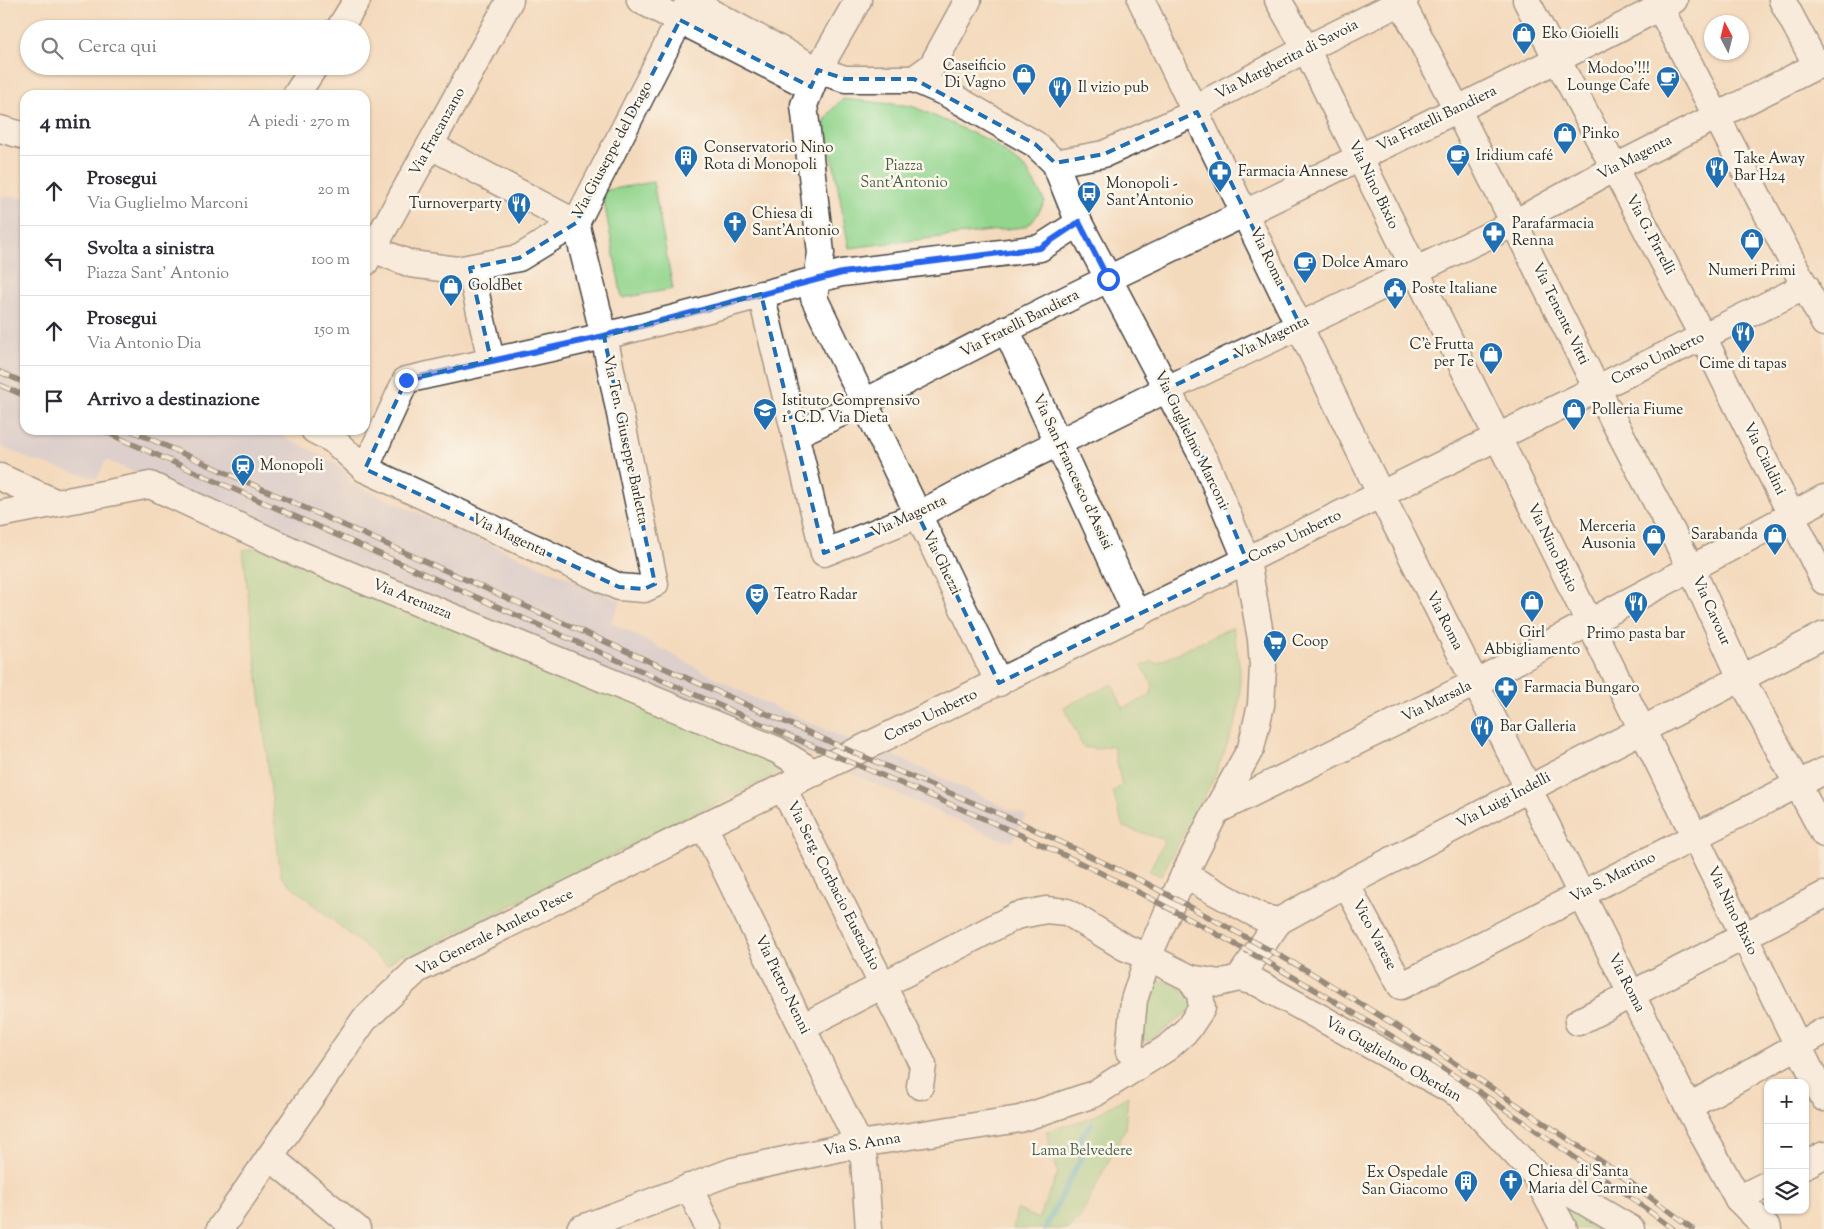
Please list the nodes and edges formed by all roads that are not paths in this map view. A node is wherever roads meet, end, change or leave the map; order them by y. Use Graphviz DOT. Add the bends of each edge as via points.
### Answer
graph roads {
  1 [pos="357,0"];
  2 [pos="510,0"];
  3 [pos="640,0"];
  4 [pos="858,0"];
  5 [pos="968,0"];
  6 [pos="1278,0"];
  7 [pos="1526,0"];
  8 [pos="1782,0"];
  9 [pos="1144,1"];
  10 [pos="1402,1"];
  11 [pos="1663,2"];
  12 [pos="687,5"];
  13 [pos="345,20"];
  14 [pos="1306,48"];
  15 [pos="1557,60"];
  16 [pos="1820,64"];
  17 [pos="309,75"];
  18 [pos="814,78"];
  19 [pos="914,80"];
  20 [pos="299,90"];
  21 [pos="1457,109"];
  22 [pos="1196,110"];
  23 [pos="1717,116"];
  24 [pos="0,129"];
  25 [pos="20,135"];
  26 [pos="431,146"];
  27 [pos="1359,158"];
  28 [pos="1055,163"];
  29 [pos="1614,168"];
  30 [pos="1246,214"];
  31 [pos="1079,222"];
  32 [pos="1515,223"];
  33 [pos="576,224"];
  34 [pos="370,248"];
  35 [pos="370,254"];
  36 [pos="470,268"];
  37 [pos="1415,270"];
  38 [pos="818,279"];
  39 [pos="1108,279"];
  40 [pos="1806,286"];
  41 [pos="762,294"];
  42 [pos="1824,323"];
  43 [pos="1300,325"];
  44 [pos="1006,329"];
  45 [pos="604,336"];
  46 [pos="1703,337"];
  47 [pos="491,360"];
  48 [pos="1597,389"];
  49 [pos="1167,390"];
  50 [pos="864,404"];
  51 [pos="796,434"];
  52 [pos="324,435"];
  53 [pos="1498,438"];
  54 [pos="1060,443"];
  55 [pos="365,469"];
  56 [pos="0,477"];
  57 [pos="1382,495"];
  58 [pos="1824,498"];
  59 [pos="57,503"];
  60 [pos="0,514"];
  61 [pos="918,515"];
  62 [pos="1791,515"];
  63 [pos="1247,561"];
  64 [pos="1691,568"];
  65 [pos="1824,582"];
  66 [pos="655,584"];
  67 [pos="1137,615"];
  68 [pos="1589,622"];
  69 [pos="1824,635"];
  70 [pos="1741,678"];
  71 [pos="1475,682"];
  72 [pos="999,683"];
  73 [pos="1642,729"];
  74 [pos="1824,771"];
  75 [pos="815,773"];
  76 [pos="1797,784"];
  77 [pos="783,788"];
  78 [pos="1528,788"];
  79 [pos="1216,812"];
  80 [pos="704,826"];
  81 [pos="1824,834"];
  82 [pos="1695,836"];
  83 [pos="1184,876"];
  84 [pos="1346,884"];
  85 [pos="1582,894"];
  86 [pos="1824,895"];
  87 [pos="1279,921"];
  88 [pos="1744,936"];
  89 [pos="1148,957"];
  90 [pos="1190,978"];
  91 [pos="1248,980"];
  92 [pos="883,984"];
  93 [pos="1401,986"];
  94 [pos="1632,994"];
  95 [pos="1578,1022"];
  96 [pos="802,1027"];
  97 [pos="1188,1029"];
  98 [pos="1824,1031"];
  99 [pos="1798,1045"];
  100 [pos="1141,1063"];
  101 [pos="920,1086"];
  102 [pos="1824,1098"];
  103 [pos="1688,1106"];
  104 [pos="859,1144"];
  105 [pos="1824,1155"];
  106 [pos="270,1157"];
  107 [pos="1809,1163"];
  108 [pos="1532,1171"];
  109 [pos="1764,1186"];
  110 [pos="689,1187"];
  111 [pos="1738,1198"];
  112 [pos="220,1229"];
  113 [pos="357,1229"];
  114 [pos="580,1229"];
  115 [pos="709,1229"];
  116 [pos="868,1229"];
  117 [pos="1564,1229"];
  118 [pos="1631,1229"];
  119 [pos="1768,1229"];
  1 -- 13 [label="street"];
  2 -- 26 [label="street, Via Fracanzano"];
  3 -- 12 [label="street"];
  4 -- 18 [label="street, Via Ghezzi"];
  5 -- 19 [label="street" via="932,66"];
  6 -- 14 [label="street, Via Nino Bixio"];
  7 -- 15 [label="street, Via G. Pirrelli"];
  8 -- 16 [label="street"];
  9 -- 22 [label="street, Via Roma"];
  10 -- 14 [label="street, Via Margherita di Savoia"];
  10 -- 21 [label="street, Via Tenente Vitti"];
  11 -- 15 [label="street, Via Fratelli Bandiera"];
  11 -- 23 [label="street"];
  12 -- 18 [label="street"];
  12 -- 33 [label="street, Via Giuseppe del Drago"];
  14 -- 22 [label="street, Via Margherita di Savoia"];
  14 -- 27 [label="street, Via Nino Bixio"];
  15 -- 21 [label="street, Via Fratelli Bandiera"];
  15 -- 29 [label="street, Via G. Pirrelli"];
  16 -- 23 [label="street, Via Magenta"];
  17 -- 20 [label="street"];
  18 -- 19 [label="street"];
  18 -- 38 [label="street, Via Ghezzi" via="804,105 821,253"];
  19 -- 28 [label="street" via="946,93 1035,144"];
  21 -- 27 [label="street, Via Fratelli Bandiera"];
  21 -- 32 [label="street, Via Tenente Vitti"];
  22 -- 28 [label="street" via="1104,154"];
  22 -- 30 [label="street, Via Roma"];
  23 -- 29 [label="street, Via Magenta"];
  23 -- 40 [label="street"];
  24 -- 25 [label="street"];
  26 -- 33 [label="street"];
  26 -- 34 [label="street, Via Fracanzano"];
  27 -- 30 [label="street, Via Fratelli Bandiera"];
  27 -- 37 [label="street, Via Nino Bixio"];
  28 -- 31 [label="street, Via Guglielmo Marconi"];
  29 -- 32 [label="street, Via Magenta"];
  29 -- 46 [label="street, Via G. Pirrelli"];
  30 -- 39 [label="street, Via Fratelli Bandiera"];
  30 -- 43 [label="street, Via Roma"];
  31 -- 38 [label="street" via="1040,248 842,273"];
  31 -- 39 [label="street, Via Guglielmo Marconi"];
  32 -- 37 [label="street, Via Magenta"];
  32 -- 48 [label="street, Via Tenente Vitti"];
  33 -- 36 [label="street, Via Giuseppe del Drago" via="519,258"];
  33 -- 45 [label="street, Via Ten. Giuseppe Barletta"];
  35 -- 36 [label="street, Via Giuseppe del Drago" via="411,264 457,270"];
  36 -- 47 [label="street"];
  37 -- 43 [label="street, Via Magenta"];
  37 -- 53 [label="street, Via Nino Bixio"];
  38 -- 41 [label="street"];
  38 -- 50 [label="street, Via Ghezzi" via="814,298"];
  39 -- 44 [label="street, Via Fratelli Bandiera"];
  39 -- 49 [label="street, Via Guglielmo Marconi"];
  40 -- 42 [label="street"];
  40 -- 46 [label="street, Corso Umberto"];
  41 -- 45 [label="street"];
  41 -- 51 [label="street"];
  43 -- 49 [label="street, Via Magenta"];
  43 -- 57 [label="street, Via Roma"];
  44 -- 50 [label="street, Via Fratelli Bandiera"];
  44 -- 54 [label="street, Via San Francesco d'Assisi"];
  45 -- 47 [label="street"];
  45 -- 66 [label="street, Via Ten. Giuseppe Barletta"];
  46 -- 48 [label="street, Corso Umberto"];
  46 -- 62 [label="street, Via Cialdini"];
  47 -- 55 [label="street" via="406,380"];
  48 -- 53 [label="street, Corso Umberto"];
  48 -- 64 [label="street, Via Cavour"];
  49 -- 54 [label="street, Via Magenta"];
  49 -- 63 [label="street, Via Guglielmo Marconi" via="1207,465"];
  50 -- 51 [label="street, Via Fratelli Bandiera"];
  50 -- 61 [label="street, Via Ghezzi"];
  51 -- 61 [label="street, Via Magenta" via="824,553"];
  52 -- 55 [label="street"];
  53 -- 57 [label="street, Corso Umberto"];
  53 -- 68 [label="street, Via Nino Bixio"];
  54 -- 61 [label="street, Via Magenta"];
  54 -- 67 [label="street, Via San Francesco d'Assisi"];
  55 -- 66 [label="street, Via Magenta" via="619,587 644,589"];
  56 -- 59 [label="street"];
  57 -- 63 [label="street, Corso Umberto"];
  57 -- 71 [label="street, Via Roma"];
  58 -- 62 [label="street, Via Marsala"];
  59 -- 60 [label="street, Via Arenazza"];
  59 -- 75 [label="street, Via Arenazza" via="150,485 308,558 777,750"];
  61 -- 72 [label="street, Via Ghezzi"];
  62 -- 64 [label="street, Via Marsala"];
  62 -- 65 [label="street, Via Cialdini"];
  63 -- 67 [label="street, Corso Umberto"];
  63 -- 79 [label="street, Via Guglielmo Marconi" via="1263,667 1261,705 1251,748"];
  64 -- 68 [label="street, Via Marsala"];
  64 -- 70 [label="street, Via Cavour"];
  67 -- 72 [label="street, Corso Umberto"];
  68 -- 71 [label="street, Via Marsala"];
  68 -- 73 [label="street, Via Nino Bixio"];
  69 -- 70 [label="street, Via Luigi Indelli"];
  70 -- 73 [label="street, Via Luigi Indelli"];
  70 -- 76 [label="street, Via Cavour"];
  71 -- 78 [label="street, Via Roma"];
  71 -- 79 [label="street, Via Marsala"];
  72 -- 75 [label="street, Corso Umberto"];
  73 -- 78 [label="street, Via Luigi Indelli"];
  73 -- 82 [label="street, Via Nino Bixio"];
  74 -- 76 [label="street, Via S. Martino"];
  75 -- 77 [label="street, Corso Umberto"];
  76 -- 81 [label="street, Via Cavour"];
  76 -- 82 [label="street, Via S. Martino"];
  77 -- 80 [label="street, Via Generale Amleto Pesce"];
  77 -- 92 [label="street, Via Serg. Corbacio Eustachio"];
  78 -- 84 [label="street, Via Luigi Indelli"];
  78 -- 85 [label="street, Via Roma"];
  79 -- 83 [label="street"];
  80 -- 96 [label="street, Via Pietro Nenni"];
  80 -- 106 [label="street, Via Generale Amleto Pesce" via="417,970 364,1020"];
  82 -- 85 [label="street, Via S. Martino"];
  82 -- 88 [label="street, Via Nino Bixio"];
  83 -- 87 [label="street" via="1263,918"];
  83 -- 89 [label="street"];
  84 -- 87 [label="street, Via Luigi Indelli"];
  84 -- 93 [label="street, Vico Varese"];
  85 -- 93 [label="street, Via S. Martino"];
  85 -- 94 [label="street, Via Roma"];
  86 -- 88 [label="street"];
  87 -- 91 [label="street"];
  88 -- 94 [label="street"];
  88 -- 99 [label="street, Via Nino Bixio"];
  89 -- 90 [label="street, Via Serg. Corbacio Eustachio"];
  89 -- 92 [label="street, Via Serg. Corbacio Eustachio" via="1124,947 1067,912 1046,910 1016,916"];
  89 -- 100 [label="street" via="1134,1000 1129,1051"];
  90 -- 91 [label="street, Via Serg. Corbacio Eustachio" via="1219,983"];
  90 -- 97 [label="street" via="1200,994 1202,1008"];
  91 -- 97 [label="street" via="1228,992"];
  91 -- 108 [label="street, Via Guglielmo Oberdan" via="1460,1096"];
  92 -- 96 [label="street, Via Serg. Corbacio Eustachio"];
  92 -- 101 [label="street, Via Serg. Corbacio Eustachio" via="923,1065"];
  94 -- 95 [label="street"];
  94 -- 103 [label="street, Via Roma"];
  96 -- 104 [label="street, Via Pietro Nenni"];
  97 -- 100 [label="street, Via S. Anna" via="1167,1048"];
  98 -- 99 [label="street"];
  99 -- 102 [label="street, Via Nino Bixio"];
  99 -- 103 [label="street"];
  100 -- 104 [label="street, Via S. Anna" via="1094,1094 1020,1119"];
  103 -- 111 [label="street, Via Roma"];
  104 -- 110 [label="street, Via S. Anna" via="733,1171"];
  104 -- 116 [label="street, Via Pietro Nenni" via="864,1160"];
  105 -- 107 [label="street"];
  106 -- 112 [label="street, Via Generale Amleto Pesce"];
  106 -- 113 [label="street"];
  108 -- 117 [label="street"];
  108 -- 118 [label="street, Via Guglielmo Oberdan"];
  109 -- 111 [label="street"];
  110 -- 114 [label="street, Via S. Anna"];
  110 -- 115 [label="street"];
  111 -- 119 [label="street, Via Roma"];
}
